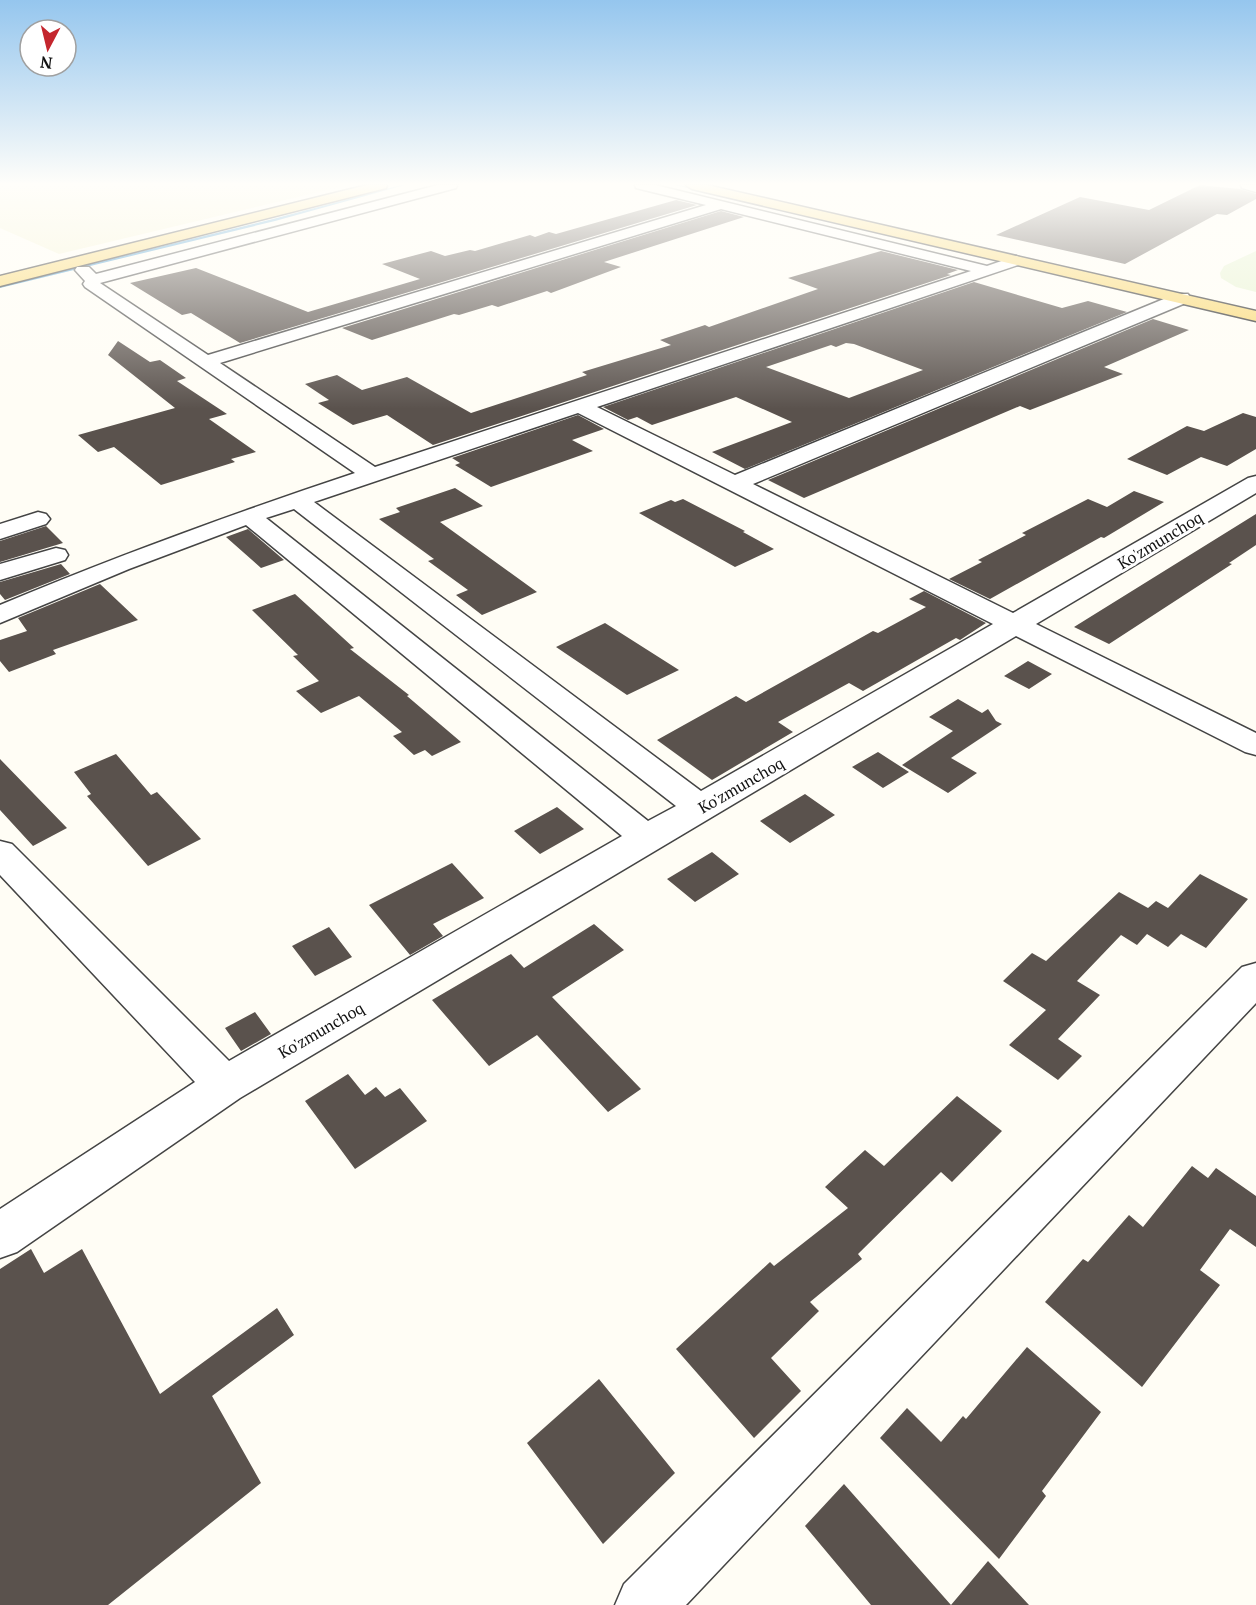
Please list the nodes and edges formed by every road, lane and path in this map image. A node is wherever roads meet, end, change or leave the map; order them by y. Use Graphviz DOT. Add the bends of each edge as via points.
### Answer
graph roads {
  1 [pos="122,260"];
  2 [pos="134,260"];
  3 [pos="542,260"];
  4 [pos="984,260"];
  5 [pos="988,260"];
  6 [pos="1026,260"];
  7 [pos="1004,264"];
  8 [pos="84,272"];
  9 [pos="0,281"];
  10 [pos="1174,301"];
  11 [pos="1256,314"];
  12 [pos="224,358"];
  13 [pos="205,362"];
  14 [pos="581,407"];
  15 [pos="370,459"];
  16 [pos="1256,483"];
  17 [pos="733,484"];
  18 [pos="297,500"];
  19 [pos="249,516"];
  20 [pos="38,519"];
  21 [pos="0,532"];
  22 [pos="56,555"];
  23 [pos="0,572"];
  24 [pos="0,615"];
  25 [pos="1017,624"];
  26 [pos="1256,745"];
  27 [pos="701,808"];
  28 [pos="648,839"];
  29 [pos="0,853"];
  30 [pos="1256,978"];
  31 [pos="225,1085"];
  32 [pos="0,1236"];
  33 [pos="645,1605"];
  1 -- 8 [label="main road"];
  2 -- 8 [label="street"];
  3 -- 12 [label="street"];
  4 -- 7 [label="street"];
  5 -- 7 [label="main road"];
  6 -- 11 [label="main road"];
  7 -- 10 [label="main road"];
  7 -- 14 [label="street"];
  8 -- 9 [label="main road"];
  8 -- 12 [label="street" via="108,280"];
  8 -- 13 [label="street" via="91,284"];
  10 -- 11 [label="main road"];
  10 -- 17 [label="street"];
  12 -- 13 [label="street"];
  12 -- 15 [label="street"];
  13 -- 15 [label="street"];
  14 -- 15 [label="street" via="395,467"];
  14 -- 17 [label="street"];
  15 -- 18 [label="street"];
  16 -- 25 [label="street, Ko'zmunchoq"];
  17 -- 25 [label="street"];
  18 -- 19 [label="street"];
  18 -- 27 [label="street"];
  19 -- 24 [label="street" via="120,564"];
  19 -- 28 [label="street"];
  20 -- 21 [label="street"];
  22 -- 23 [label="street"];
  25 -- 26 [label="street"];
  25 -- 27 [label="street, Ko'zmunchoq"];
  27 -- 28 [label="street, Ko'zmunchoq"];
  28 -- 31 [label="street, Ko'zmunchoq"];
  29 -- 31 [label="street"];
  30 -- 33 [label="street"];
  31 -- 32 [label="street, Ko'zmunchoq"];
}
